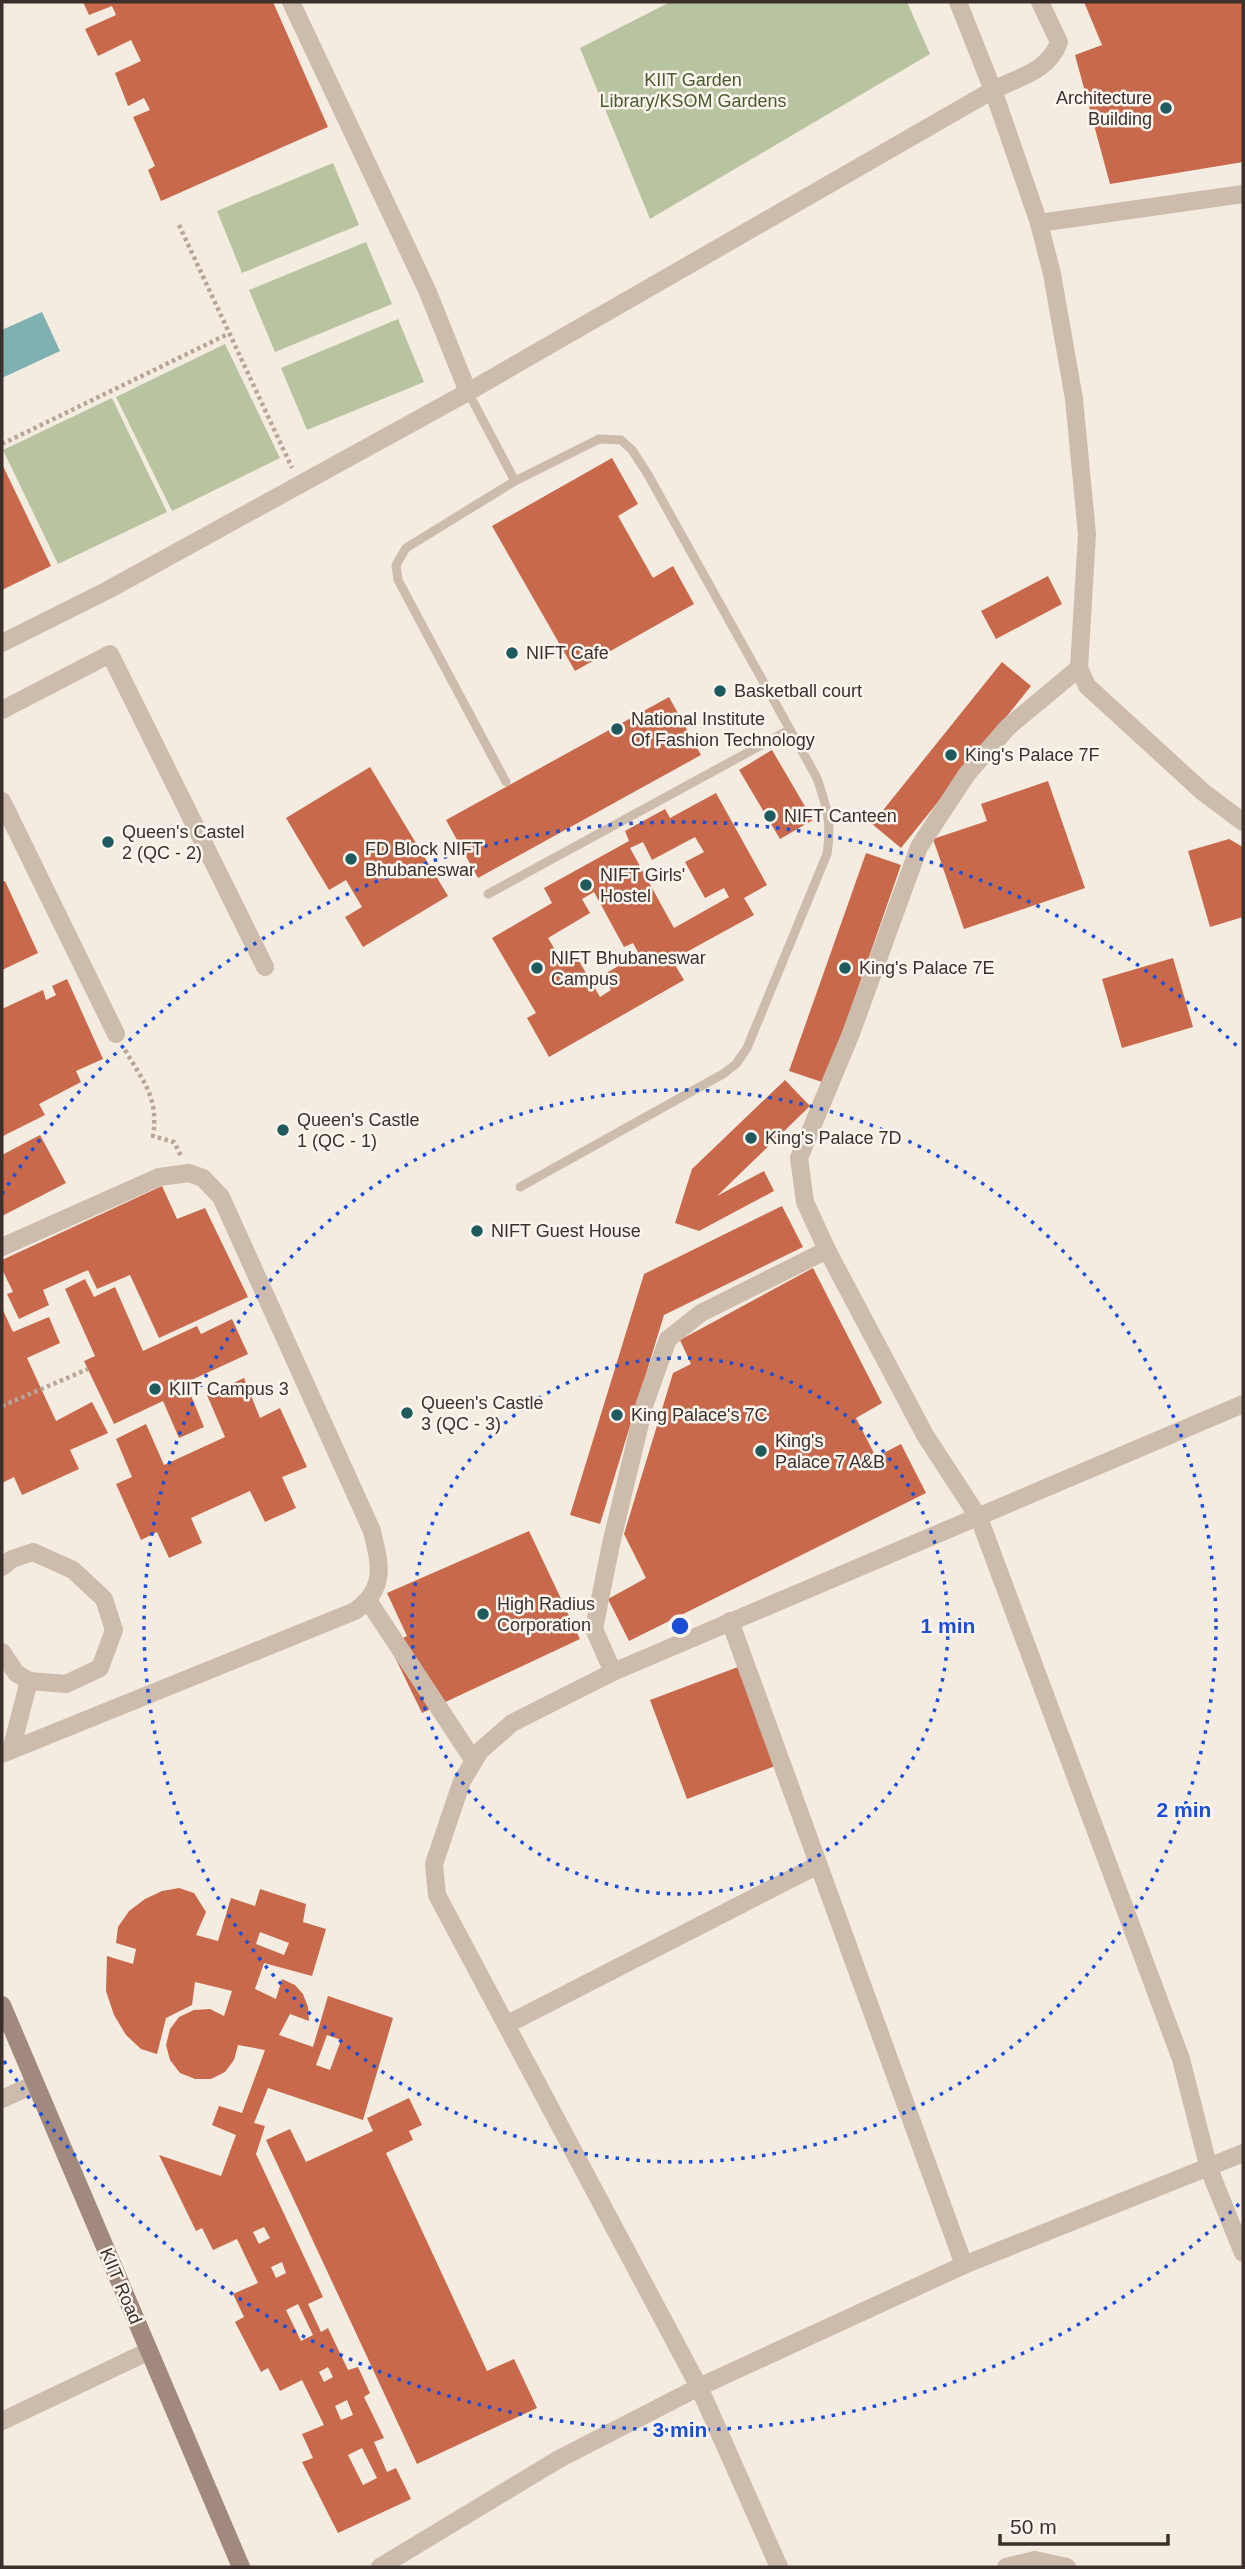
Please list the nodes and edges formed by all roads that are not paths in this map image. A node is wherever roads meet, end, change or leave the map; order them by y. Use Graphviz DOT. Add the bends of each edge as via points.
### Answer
graph roads {
  1 [pos="291,2"];
  2 [pos="958,2"];
  3 [pos="1040,2"];
  4 [pos="993,90"];
  5 [pos="1243,194"];
  6 [pos="1038,223"];
  7 [pos="468,392"];
  8 [pos="515,481"];
  9 [pos="2,643"];
  10 [pos="1079,668"];
  11 [pos="2,710"];
  12 [pos="789,730"];
  13 [pos="506,782"];
  14 [pos="2,801"];
  15 [pos="1243,822"];
  16 [pos="488,894"];
  17 [pos="265,967"];
  18 [pos="116,1034"];
  19 [pos="520,1187"];
  20 [pos="2,1247"];
  21 [pos="827,1250"];
  22 [pos="1243,1404"];
  23 [pos="979,1518"];
  24 [pos="2,1567"];
  25 [pos="369,1602"];
  26 [pos="730,1621"];
  27 [pos="2,1652"];
  28 [pos="613,1672"];
  29 [pos="29,1681"];
  30 [pos="7,1752"];
  31 [pos="474,1761"];
  32 [pos="818,1864"];
  33 [pos="2,2005"];
  34 [pos="506,2025"];
  35 [pos="35,2084"];
  36 [pos="2,2099"];
  37 [pos="1243,2154"];
  38 [pos="1209,2169"];
  39 [pos="1243,2253"];
  40 [pos="964,2265"];
  41 [pos="149,2351"];
  42 [pos="699,2388"];
  43 [pos="2,2421"];
  44 [pos="241,2567"];
  45 [pos="380,2567"];
  46 [pos="779,2567"];
  47 [pos="1006,2567"];
  48 [pos="1067,2567"];
  1 -- 7 [label="street" via="427,290"];
  2 -- 4 [label="street"];
  3 -- 4 [label="street" via="1059,42 1054,55 1045,65"];
  4 -- 6 [label="street"];
  4 -- 7 [label="street"];
  5 -- 6 [label="street"];
  6 -- 10 [label="street" via="1074,399 1087,534"];
  7 -- 8 [label="lane"];
  7 -- 9 [label="street" via="108,590"];
  8 -- 12 [label="lane" via="599,439 621,440 632,450"];
  8 -- 13 [label="lane" via="407,548 396,565 398,580"];
  10 -- 15 [label="street" via="1087,686 1203,792"];
  10 -- 21 [label="street" via="1008,727 967,774 919,847 850,1036 799,1158 805,1202"];
  11 -- 17 [label="street" via="110,654"];
  12 -- 16 [label="lane"];
  12 -- 19 [label="lane" via="817,778 831,830 827,853 747,1048 723,1074"];
  14 -- 18 [label="street"];
  20 -- 25 [label="street" via="159,1177 189,1173 203,1178 221,1197 372,1531 380,1564 378,1584"];
  21 -- 23 [label="street" via="925,1435"];
  21 -- 28 [label="street" via="701,1313 668,1339 645,1403 594,1629"];
  22 -- 23 [label="street"];
  23 -- 26 [label="street"];
  23 -- 38 [label="street" via="1181,2059"];
  24 -- 29 [label="street" via="33,1552 73,1570 104,1599 114,1630 100,1668 66,1684"];
  25 -- 30 [label="street"];
  25 -- 31 [label="street"];
  26 -- 28 [label="street"];
  26 -- 32 [label="street"];
  27 -- 29 [label="street" via="16,1673"];
  28 -- 31 [label="street" via="512,1723"];
  29 -- 30 [label="street"];
  31 -- 34 [label="street" via="462,1781 434,1864 437,1895"];
  32 -- 34 [label="street"];
  32 -- 40 [label="street"];
  33 -- 35 [label="main road, KIIT Road"];
  34 -- 42 [label="street"];
  35 -- 36 [label="street"];
  35 -- 41 [label="main road, KIIT Road"];
  37 -- 38 [label="street"];
  38 -- 39 [label="street"];
  38 -- 40 [label="street"];
  40 -- 42 [label="street"];
  41 -- 43 [label="street"];
  41 -- 44 [label="main road, KIIT Road"];
  42 -- 45 [label="street" via="559,2459"];
  42 -- 46 [label="street"];
  47 -- 48 [label="street" via="1035,2560"];
}
